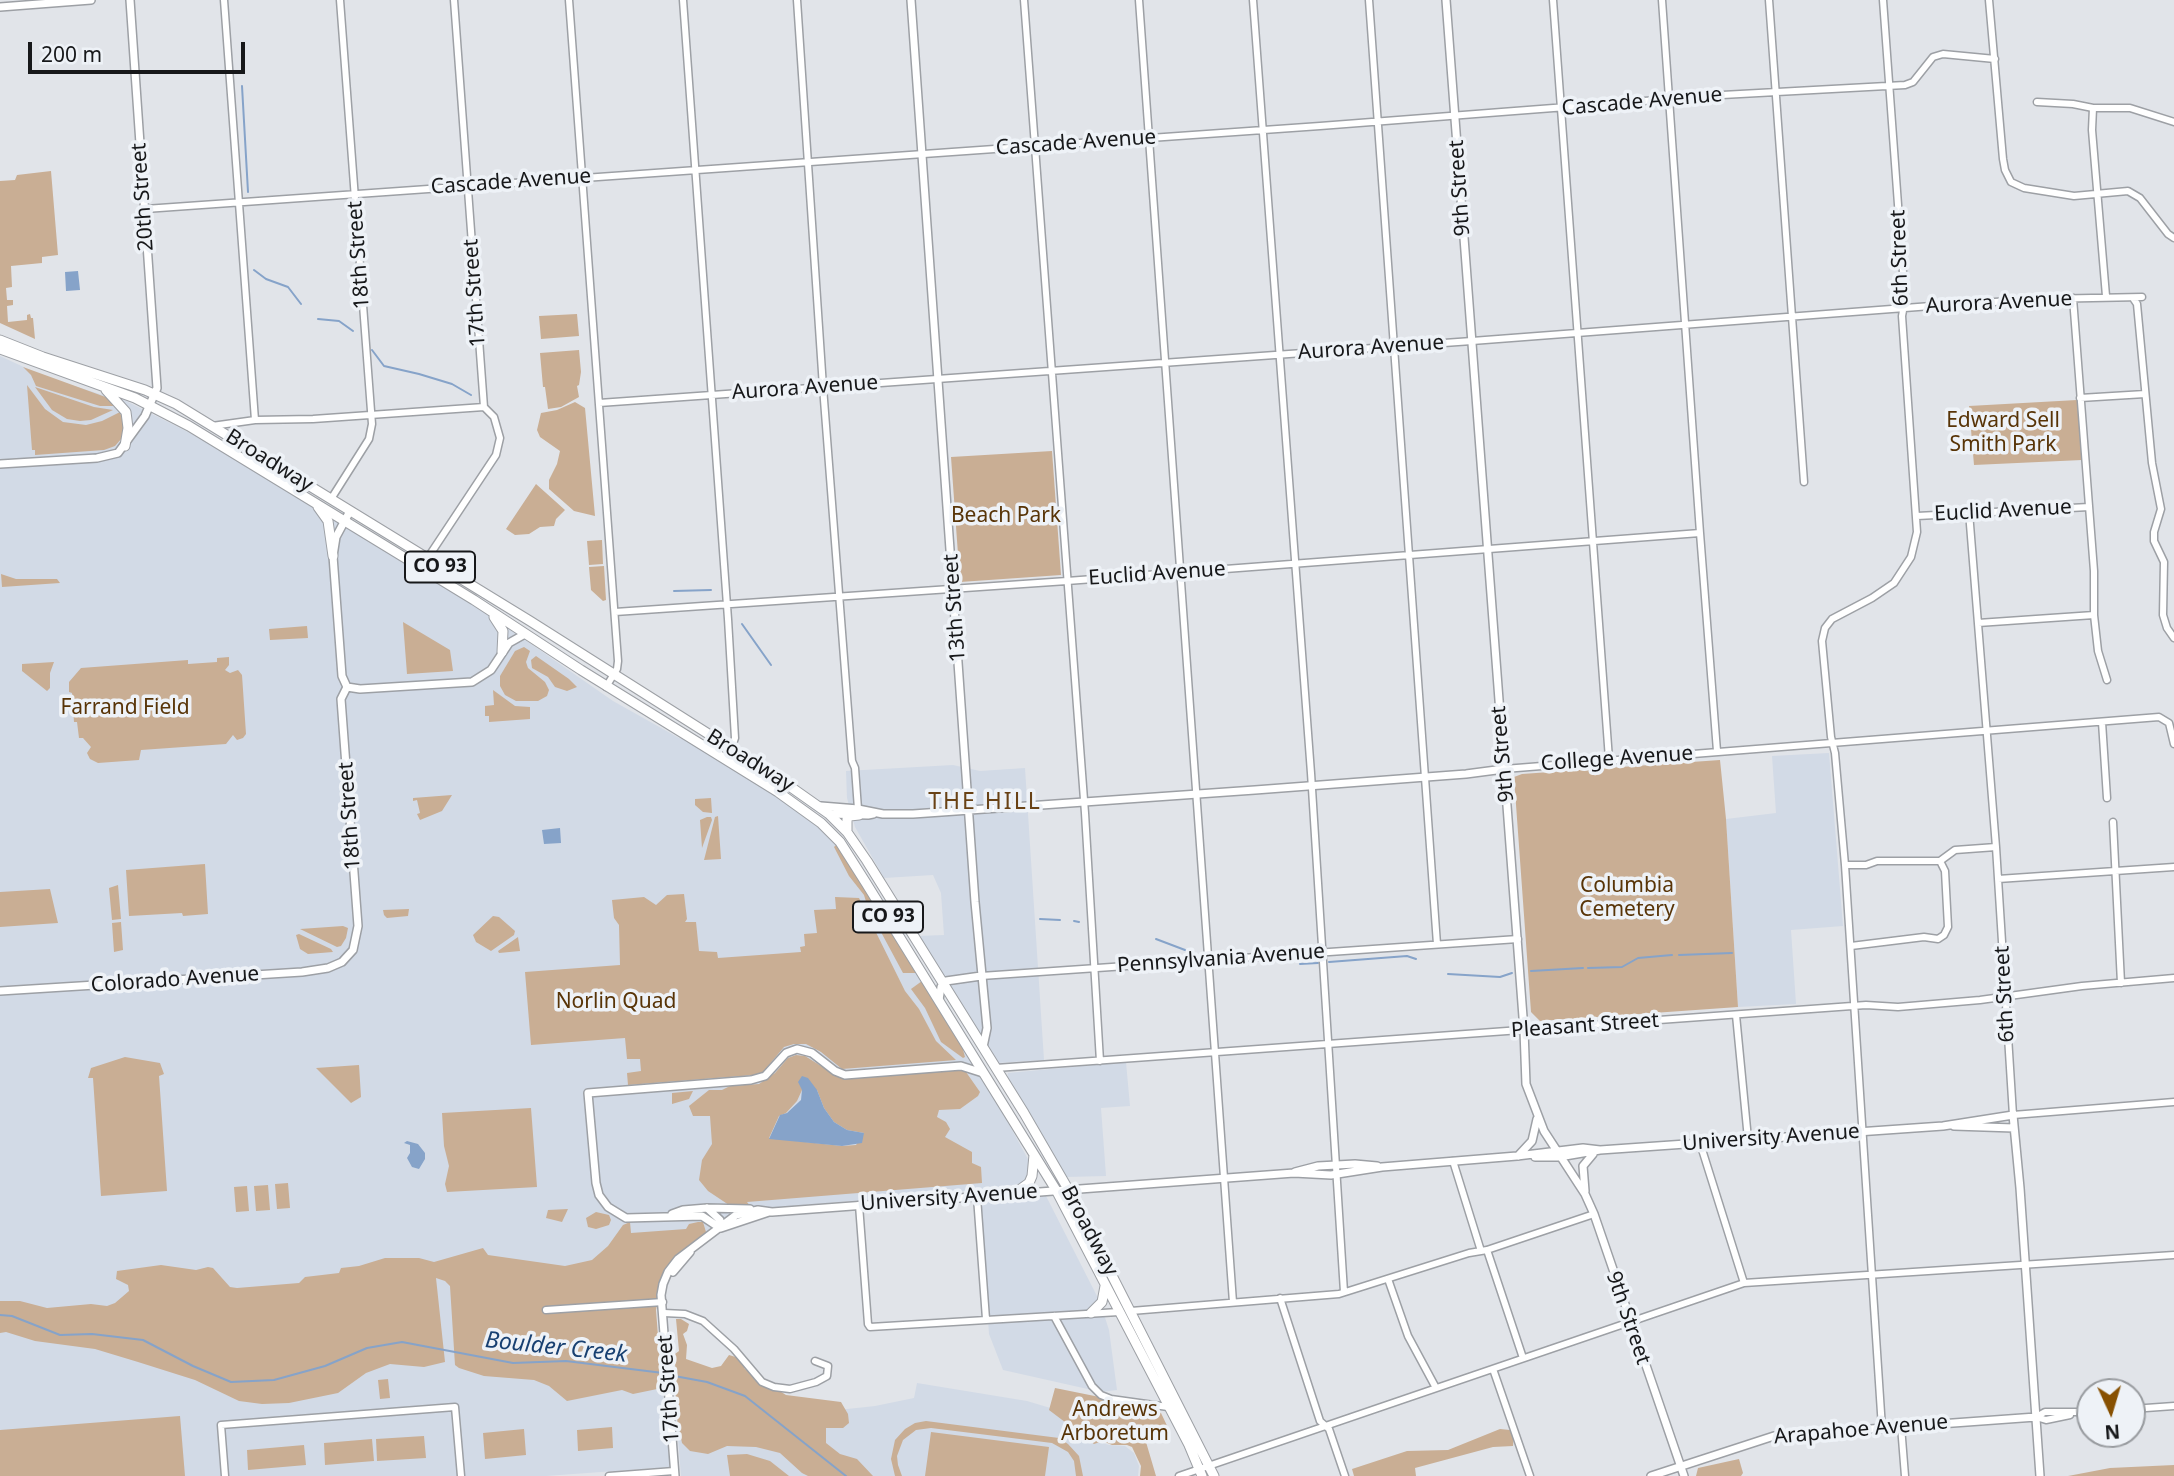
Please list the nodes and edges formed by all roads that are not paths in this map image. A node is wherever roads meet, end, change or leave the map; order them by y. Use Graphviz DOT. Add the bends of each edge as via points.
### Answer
graph roads {
  1 [pos="91,0"];
  2 [pos="130,0"];
  3 [pos="224,0"];
  4 [pos="340,0"];
  5 [pos="454,0"];
  6 [pos="569,0"];
  7 [pos="682,0"];
  8 [pos="797,0"];
  9 [pos="911,0"];
  10 [pos="1024,0"];
  11 [pos="1139,0"];
  12 [pos="1253,0"];
  13 [pos="1368,0"];
  14 [pos="1446,0"];
  15 [pos="1553,0"];
  16 [pos="1662,0"];
  17 [pos="1769,0"];
  18 [pos="1883,0"];
  19 [pos="1989,0"];
  20 [pos="13,3"];
  21 [pos="0,7"];
  22 [pos="1995,59"];
  23 [pos="1889,85"];
  24 [pos="1776,91"];
  25 [pos="1669,100"];
  26 [pos="2037,102"];
  27 [pos="1562,108"];
  28 [pos="2093,108"];
  29 [pos="1455,116"];
  30 [pos="1377,122"];
  31 [pos="2174,122"];
  32 [pos="1261,130"];
  33 [pos="1148,138"];
  34 [pos="1034,146"];
  35 [pos="922,153"];
  36 [pos="809,161"];
  37 [pos="695,169"];
  38 [pos="583,177"];
  39 [pos="467,186"];
  40 [pos="354,194"];
  41 [pos="2098,195"];
  42 [pos="239,203"];
  43 [pos="145,209"];
  44 [pos="2174,238"];
  45 [pos="2106,296"];
  46 [pos="2142,297"];
  47 [pos="2073,298"];
  48 [pos="2133,298"];
  49 [pos="1903,309"];
  50 [pos="1793,316"];
  51 [pos="1684,325"];
  52 [pos="1577,332"];
  53 [pos="0,340"];
  54 [pos="1472,341"];
  55 [pos="1393,347"];
  56 [pos="0,349"];
  57 [pos="1279,355"];
  58 [pos="1165,362"];
  59 [pos="1051,370"];
  60 [pos="939,379"];
  61 [pos="102,386"];
  62 [pos="823,387"];
  63 [pos="155,394"];
  64 [pos="710,394"];
  65 [pos="2145,394"];
  66 [pos="2080,398"];
  67 [pos="599,403"];
  68 [pos="151,405"];
  69 [pos="484,407"];
  70 [pos="371,415"];
  71 [pos="255,420"];
  72 [pos="212,425"];
  73 [pos="125,446"];
  74 [pos="0,464"];
  75 [pos="1804,482"];
  76 [pos="307,496"];
  77 [pos="331,499"];
  78 [pos="2089,507"];
  79 [pos="1969,512"];
  80 [pos="348,515"];
  81 [pos="1917,516"];
  82 [pos="1700,533"];
  83 [pos="1592,542"];
  84 [pos="1487,551"];
  85 [pos="333,556"];
  86 [pos="1409,556"];
  87 [pos="427,559"];
  88 [pos="1296,564"];
  89 [pos="1180,572"];
  90 [pos="1067,581"];
  91 [pos="954,589"];
  92 [pos="840,597"];
  93 [pos="726,604"];
  94 [pos="486,608"];
  95 [pos="615,612"];
  96 [pos="2094,615"];
  97 [pos="1978,623"];
  98 [pos="525,634"];
  99 [pos="552,635"];
  100 [pos="2174,638"];
  101 [pos="502,652"];
  102 [pos="614,674"];
  103 [pos="2107,680"];
  104 [pos="347,687"];
  105 [pos="606,687"];
  106 [pos="2102,722"];
  107 [pos="1987,732"];
  108 [pos="1834,744"];
  109 [pos="2174,744"];
  110 [pos="731,749"];
  111 [pos="1717,751"];
  112 [pos="1609,759"];
  113 [pos="1504,769"];
  114 [pos="1425,777"];
  115 [pos="1311,785"];
  116 [pos="1198,794"];
  117 [pos="2107,798"];
  118 [pos="1084,802"];
  119 [pos="820,806"];
  120 [pos="804,809"];
  121 [pos="969,811"];
  122 [pos="859,812"];
  123 [pos="829,814"];
  124 [pos="2113,822"];
  125 [pos="847,832"];
  126 [pos="1996,847"];
  127 [pos="1940,861"];
  128 [pos="1845,865"];
  129 [pos="2174,867"];
  130 [pos="2114,871"];
  131 [pos="1998,879"];
  132 [pos="1517,939"];
  133 [pos="1437,944"];
  134 [pos="1851,946"];
  135 [pos="1322,953"];
  136 [pos="347,957"];
  137 [pos="1208,960"];
  138 [pos="1094,968"];
  139 [pos="981,976"];
  140 [pos="2174,978"];
  141 [pos="943,983"];
  142 [pos="2121,983"];
  143 [pos="0,991"];
  144 [pos="2005,996"];
  145 [pos="939,1000"];
  146 [pos="1853,1006"];
  147 [pos="1736,1015"];
  148 [pos="1524,1030"];
  149 [pos="1328,1045"];
  150 [pos="983,1046"];
  151 [pos="1215,1053"];
  152 [pos="974,1057"];
  153 [pos="1100,1061"];
  154 [pos="996,1068"];
  155 [pos="984,1074"];
  156 [pos="2174,1102"];
  157 [pos="2012,1115"];
  158 [pos="1537,1118"];
  159 [pos="1943,1126"];
  160 [pos="2014,1128"];
  161 [pos="1862,1131"];
  162 [pos="1748,1139"];
  163 [pos="1700,1143"];
  164 [pos="1600,1150"];
  165 [pos="1033,1153"];
  166 [pos="1558,1154"];
  167 [pos="1517,1156"];
  168 [pos="1453,1161"];
  169 [pos="1336,1165"];
  170 [pos="1382,1167"];
  171 [pos="1294,1173"];
  172 [pos="1337,1174"];
  173 [pos="1224,1178"];
  174 [pos="1069,1189"];
  175 [pos="1056,1190"];
  176 [pos="1015,1194"];
  177 [pos="1585,1194"];
  178 [pos="977,1196"];
  179 [pos="859,1205"];
  180 [pos="707,1208"];
  181 [pos="758,1210"];
  182 [pos="772,1212"];
  183 [pos="1594,1214"];
  184 [pos="666,1215"];
  185 [pos="720,1228"];
  186 [pos="1484,1250"];
  187 [pos="2174,1255"];
  188 [pos="2025,1265"];
  189 [pos="1872,1274"];
  190 [pos="1388,1279"];
  191 [pos="1744,1283"];
  192 [pos="1105,1286"];
  193 [pos="1344,1293"];
  194 [pos="1280,1298"];
  195 [pos="1233,1302"];
  196 [pos="663,1303"];
  197 [pos="546,1310"];
  198 [pos="1131,1311"];
  199 [pos="1119,1312"];
  200 [pos="664,1313"];
  201 [pos="1091,1313"];
  202 [pos="1054,1316"];
  203 [pos="986,1319"];
  204 [pos="1630,1322"];
  205 [pos="1140,1329"];
  206 [pos="1523,1358"];
  207 [pos="815,1361"];
  208 [pos="1493,1368"];
  209 [pos="1436,1388"];
  210 [pos="2174,1406"];
  211 [pos="1168,1407"];
  212 [pos="2146,1408"];
  213 [pos="2076,1413"];
  214 [pos="2036,1417"];
  215 [pos="1325,1425"];
  216 [pos="1901,1426"];
  217 [pos="1882,1427"];
  218 [pos="1681,1466"];
  219 [pos="1204,1470"];
  220 [pos="675,1473"];
  221 [pos="225,1476"];
  222 [pos="460,1476"];
  223 [pos="609,1476"];
  224 [pos="1179,1476"];
  225 [pos="1213,1476"];
  226 [pos="1345,1476"];
  227 [pos="1530,1476"];
  228 [pos="1651,1476"];
  229 [pos="1684,1476"];
  230 [pos="1905,1476"];
  231 [pos="2040,1476"];
  1 -- 20 [label="street"];
  2 -- 43 [label="street, 20th Street"];
  3 -- 42 [label="street"];
  4 -- 40 [label="street, 18th Street"];
  5 -- 39 [label="street, 17th Street"];
  6 -- 38 [label="street"];
  7 -- 37 [label="street"];
  8 -- 36 [label="street"];
  9 -- 35 [label="street, 13th Street"];
  10 -- 34 [label="street"];
  11 -- 33 [label="street"];
  12 -- 32 [label="street"];
  13 -- 30 [label="street"];
  14 -- 29 [label="street, 9th Street"];
  15 -- 27 [label="street"];
  16 -- 25 [label="street"];
  17 -- 24 [label="street"];
  18 -- 23 [label="street, 6th Street"];
  19 -- 22 [label="street"];
  20 -- 21 [label="street"];
  22 -- 23 [label="street, Cascade Avenue" via="1943,54 1933,57 1913,82"];
  22 -- 41 [label="street" via="2003,159 2011,181 2024,188 2074,197"];
  23 -- 24 [label="street, Cascade Avenue"];
  23 -- 49 [label="street, 6th Street"];
  24 -- 25 [label="street, Cascade Avenue"];
  24 -- 50 [label="street"];
  25 -- 27 [label="street, Cascade Avenue"];
  25 -- 51 [label="street"];
  26 -- 28 [label="street"];
  27 -- 29 [label="street, Cascade Avenue"];
  27 -- 52 [label="street"];
  28 -- 31 [label="street" via="2130,108"];
  28 -- 41 [label="street"];
  29 -- 30 [label="street, Cascade Avenue"];
  29 -- 54 [label="street, 9th Street"];
  30 -- 32 [label="street, Cascade Avenue"];
  30 -- 55 [label="street"];
  32 -- 33 [label="street, Cascade Avenue"];
  32 -- 57 [label="street"];
  33 -- 34 [label="street, Cascade Avenue"];
  33 -- 58 [label="street"];
  34 -- 35 [label="street, Cascade Avenue"];
  34 -- 59 [label="street"];
  35 -- 36 [label="street, Cascade Avenue"];
  35 -- 60 [label="street, 13th Street"];
  36 -- 37 [label="street, Cascade Avenue"];
  36 -- 62 [label="street"];
  37 -- 38 [label="street, Cascade Avenue"];
  37 -- 64 [label="street"];
  38 -- 39 [label="street, Cascade Avenue"];
  38 -- 67 [label="street"];
  39 -- 40 [label="street, Cascade Avenue"];
  39 -- 69 [label="street, 17th Street"];
  40 -- 42 [label="street, Cascade Avenue"];
  40 -- 70 [label="street, 18th Street"];
  41 -- 44 [label="street" via="2134,194"];
  41 -- 45 [label="street"];
  42 -- 43 [label="street, Cascade Avenue"];
  42 -- 71 [label="street"];
  43 -- 63 [label="street, 20th Street"];
  45 -- 47 [label="street, Aurora Avenue"];
  45 -- 48 [label="street, Aurora Avenue"];
  46 -- 48 [label="street, Aurora Avenue"];
  47 -- 49 [label="street, Aurora Avenue"];
  47 -- 66 [label="street"];
  48 -- 65 [label="street"];
  49 -- 50 [label="street, Aurora Avenue"];
  49 -- 81 [label="street, 6th Street"];
  50 -- 51 [label="street, Aurora Avenue"];
  50 -- 75 [label="street"];
  51 -- 52 [label="street, Aurora Avenue"];
  51 -- 82 [label="street"];
  52 -- 54 [label="street, Aurora Avenue"];
  52 -- 83 [label="street"];
  53 -- 63 [label="main road, Broadway / CO 93"];
  54 -- 55 [label="street, Aurora Avenue"];
  54 -- 84 [label="street, 9th Street"];
  55 -- 57 [label="street, Aurora Avenue"];
  55 -- 86 [label="street"];
  56 -- 61 [label="main road, Broadway / CO 93"];
  57 -- 58 [label="street, Aurora Avenue"];
  57 -- 88 [label="street"];
  58 -- 59 [label="street, Aurora Avenue"];
  58 -- 89 [label="street"];
  59 -- 60 [label="street, Aurora Avenue"];
  59 -- 90 [label="street"];
  60 -- 62 [label="street, Aurora Avenue"];
  60 -- 91 [label="street, 13th Street"];
  61 -- 68 [label="main road, Broadway / CO 93"];
  61 -- 73 [label="main road" via="126,412"];
  62 -- 64 [label="street, Aurora Avenue"];
  62 -- 92 [label="street"];
  63 -- 68 [label="street, 20th Street"];
  63 -- 72 [label="main road, Broadway / CO 93"];
  64 -- 67 [label="street, Aurora Avenue"];
  64 -- 93 [label="street"];
  65 -- 66 [label="street"];
  65 -- 100 [label="street" via="2161,509 2154,541 2164,562 2162,601 2167,628"];
  66 -- 78 [label="street"];
  67 -- 95 [label="street"];
  68 -- 73 [label="street, 20th Street"];
  68 -- 76 [label="main road, Broadway / CO 93"];
  69 -- 70 [label="street"];
  69 -- 87 [label="street, 17th Street" via="498,426 498,450"];
  70 -- 71 [label="street"];
  70 -- 77 [label="street, 18th Street" via="369,439"];
  71 -- 72 [label="street"];
  72 -- 77 [label="main road, Broadway / CO 93"];
  73 -- 74 [label="street" via="97,458"];
  76 -- 80 [label="main road, Broadway / CO 93"];
  76 -- 85 [label="main road" via="328,519"];
  77 -- 80 [label="main road, Broadway / CO 93"];
  78 -- 79 [label="street, Euclid Avenue"];
  78 -- 96 [label="street"];
  79 -- 81 [label="street, Euclid Avenue"];
  79 -- 97 [label="street, 6th Street"];
  80 -- 85 [label="street, 18th Street" via="336,537"];
  80 -- 87 [label="main road, Broadway / CO 93"];
  80 -- 94 [label="main road, Broadway / CO 93"];
  81 -- 108 [label="street, 6th Street" via="1915,544 1903,571 1884,591 1832,619 1823,633"];
  82 -- 83 [label="street, Euclid Avenue"];
  82 -- 111 [label="street"];
  83 -- 84 [label="street, Euclid Avenue"];
  83 -- 112 [label="street"];
  84 -- 86 [label="street, Euclid Avenue"];
  84 -- 113 [label="street, 9th Street"];
  85 -- 104 [label="street, 18th Street" via="342,676"];
  86 -- 88 [label="street, Euclid Avenue"];
  86 -- 114 [label="street"];
  87 -- 99 [label="main road, Broadway / CO 93"];
  88 -- 89 [label="street, Euclid Avenue"];
  88 -- 115 [label="street"];
  89 -- 90 [label="street, Euclid Avenue"];
  89 -- 116 [label="street"];
  90 -- 91 [label="street, Euclid Avenue"];
  90 -- 118 [label="street"];
  91 -- 92 [label="street, Euclid Avenue"];
  91 -- 121 [label="street, 13th Street"];
  92 -- 93 [label="street, Euclid Avenue"];
  92 -- 122 [label="street"];
  93 -- 95 [label="street, Euclid Avenue"];
  93 -- 110 [label="street" via="735,738"];
  94 -- 98 [label="main road, Broadway / CO 93"];
  94 -- 101 [label="main road" via="502,629"];
  95 -- 102 [label="street" via="618,661"];
  96 -- 97 [label="street"];
  96 -- 103 [label="street"];
  97 -- 107 [label="street, 6th Street"];
  98 -- 99 [label="main road"];
  98 -- 101 [label="street"];
  98 -- 105 [label="main road, Broadway / CO 93"];
  99 -- 102 [label="main road, Broadway / CO 93"];
  101 -- 104 [label="street" via="491,670 472,682"];
  102 -- 105 [label="street"];
  102 -- 110 [label="main road, Broadway / CO 93"];
  104 -- 136 [label="street, 18th Street" via="341,699 358,926"];
  105 -- 120 [label="main road, Broadway / CO 93"];
  106 -- 107 [label="street, College Avenue"];
  106 -- 109 [label="street, College Avenue" via="2164,718"];
  106 -- 117 [label="street"];
  107 -- 108 [label="street, College Avenue"];
  107 -- 126 [label="street, 6th Street"];
  108 -- 111 [label="street, College Avenue"];
  108 -- 128 [label="street, 6th Street"];
  110 -- 119 [label="main road, Broadway / CO 93"];
  111 -- 112 [label="street, College Avenue"];
  112 -- 113 [label="street, College Avenue"];
  113 -- 114 [label="street, College Avenue"];
  113 -- 132 [label="street, 9th Street"];
  114 -- 115 [label="street, College Avenue"];
  114 -- 133 [label="street"];
  115 -- 116 [label="street, College Avenue"];
  115 -- 135 [label="street"];
  116 -- 118 [label="street, College Avenue"];
  116 -- 137 [label="street"];
  118 -- 121 [label="street, College Avenue"];
  118 -- 138 [label="street"];
  119 -- 122 [label="street, College Avenue"];
  119 -- 123 [label="main road, Broadway / CO 93"];
  120 -- 123 [label="main road"];
  120 -- 145 [label="main road, Broadway / CO 93" via="840,842"];
  121 -- 122 [label="street, College Avenue"];
  121 -- 139 [label="street, 13th Street"];
  122 -- 123 [label="street, College Avenue"];
  122 -- 125 [label="main road" via="847,819"];
  123 -- 125 [label="main road, Broadway / CO 93"];
  124 -- 130 [label="street"];
  125 -- 141 [label="main road, Broadway / CO 93"];
  126 -- 127 [label="street" via="1955,850"];
  126 -- 131 [label="street, 6th Street"];
  127 -- 128 [label="street"];
  127 -- 134 [label="street" via="1945,871 1948,927 1944,935"];
  128 -- 134 [label="street, 6th Street"];
  129 -- 130 [label="street"];
  130 -- 131 [label="street"];
  130 -- 142 [label="street"];
  131 -- 144 [label="street, 6th Street"];
  132 -- 133 [label="street, Pennsylvania Avenue"];
  132 -- 148 [label="street, 9th Street"];
  133 -- 135 [label="street, Pennsylvania Avenue"];
  134 -- 146 [label="street, 6th Street"];
  135 -- 137 [label="street, Pennsylvania Avenue"];
  135 -- 149 [label="street"];
  136 -- 143 [label="street, Colorado Avenue" via="335,966 302,972"];
  137 -- 138 [label="street, Pennsylvania Avenue"];
  137 -- 151 [label="street"];
  138 -- 139 [label="street, Pennsylvania Avenue"];
  138 -- 153 [label="street"];
  139 -- 141 [label="street, Pennsylvania Avenue"];
  139 -- 150 [label="street, 13th Street" via="987,1028"];
  140 -- 142 [label="street, Pleasant Street"];
  141 -- 145 [label="street"];
  141 -- 150 [label="main road, Broadway / CO 93"];
  142 -- 144 [label="street, Pleasant Street"];
  144 -- 146 [label="street, Pleasant Street" via="1898,1007"];
  144 -- 157 [label="street, 6th Street"];
  145 -- 152 [label="main road, Broadway / CO 93"];
  146 -- 147 [label="street, Pleasant Street"];
  146 -- 161 [label="street, 6th Street"];
  147 -- 148 [label="street, Pleasant Street"];
  147 -- 162 [label="street"];
  148 -- 149 [label="street, Pleasant Street"];
  148 -- 158 [label="street, 9th Street" via="1526,1080"];
  149 -- 151 [label="street, Pleasant Street"];
  149 -- 169 [label="street"];
  150 -- 154 [label="main road, Broadway / CO 93"];
  151 -- 153 [label="street, Pleasant Street"];
  151 -- 173 [label="street"];
  152 -- 154 [label="main road"];
  152 -- 155 [label="main road, Broadway / CO 93"];
  153 -- 154 [label="street, Pleasant Street"];
  154 -- 174 [label="main road, Broadway / CO 93"];
  155 -- 165 [label="main road, Broadway / CO 93"];
  155 -- 184 [label="street" via="961,1066 845,1075 813,1053 797,1049 786,1053 765,1076 751,1080 588,1093 596,1183 603,1201 626,1218"];
  156 -- 157 [label="street, University Avenue"];
  157 -- 159 [label="street, University Avenue"];
  157 -- 160 [label="street, 6th Street"];
  158 -- 166 [label="street, 9th Street"];
  158 -- 167 [label="street" via="1532,1141"];
  159 -- 160 [label="street, University Avenue"];
  159 -- 161 [label="street, University Avenue"];
  160 -- 188 [label="street, 6th Street"];
  161 -- 162 [label="street, University Avenue"];
  161 -- 189 [label="street, 6th Street"];
  162 -- 163 [label="street, University Avenue"];
  163 -- 164 [label="street, University Avenue"];
  163 -- 191 [label="street"];
  164 -- 166 [label="street, University Avenue"];
  164 -- 177 [label="street" via="1583,1166"];
  165 -- 175 [label="main road, Broadway / CO 93"];
  165 -- 176 [label="main road" via="1032,1177"];
  166 -- 167 [label="street, University Avenue"];
  166 -- 177 [label="street, 9th Street"];
  167 -- 168 [label="street, University Avenue"];
  168 -- 170 [label="street, University Avenue"];
  168 -- 186 [label="street"];
  169 -- 170 [label="street, University Avenue"];
  169 -- 171 [label="street, University Avenue"];
  169 -- 172 [label="street"];
  170 -- 172 [label="street, University Avenue"];
  171 -- 172 [label="street, University Avenue"];
  171 -- 173 [label="street, University Avenue"];
  172 -- 193 [label="street"];
  173 -- 174 [label="street, University Avenue"];
  173 -- 195 [label="street"];
  174 -- 175 [label="street, University Avenue"];
  174 -- 198 [label="main road, Broadway / CO 93"];
  175 -- 176 [label="street, University Avenue"];
  175 -- 192 [label="main road, Broadway / CO 93"];
  176 -- 178 [label="street, University Avenue"];
  177 -- 183 [label="street, 9th Street"];
  178 -- 179 [label="street, University Avenue"];
  178 -- 203 [label="street"];
  179 -- 182 [label="street, University Avenue"];
  179 -- 203 [label="street" via="870,1327"];
  180 -- 181 [label="street"];
  180 -- 184 [label="street"];
  180 -- 185 [label="street" via="720,1220"];
  181 -- 182 [label="street, University Avenue"];
  181 -- 185 [label="street, University Avenue" via="736,1215"];
  182 -- 185 [label="street, University Avenue"];
  183 -- 186 [label="street"];
  183 -- 204 [label="street, 9th Street"];
  184 -- 185 [label="street" via="702,1216"];
  185 -- 196 [label="street, 17th Street" via="667,1272"];
  186 -- 190 [label="street"];
  186 -- 206 [label="street"];
  187 -- 188 [label="street"];
  188 -- 189 [label="street"];
  188 -- 214 [label="street, 6th Street"];
  189 -- 191 [label="street"];
  189 -- 217 [label="street, 6th Street"];
  190 -- 193 [label="street"];
  190 -- 209 [label="street" via="1408,1336"];
  191 -- 204 [label="street"];
  192 -- 199 [label="main road, Broadway / CO 93"];
  192 -- 201 [label="main road" via="1101,1302"];
  193 -- 194 [label="street"];
  194 -- 195 [label="street"];
  194 -- 215 [label="street"];
  195 -- 198 [label="street"];
  196 -- 197 [label="street"];
  196 -- 200 [label="street, 17th Street"];
  198 -- 205 [label="main road, Broadway / CO 93"];
  199 -- 201 [label="street"];
  199 -- 205 [label="main road"];
  199 -- 211 [label="main road, Broadway / CO 93"];
  200 -- 207 [label="street" via="703,1321 762,1382 774,1387 790,1389 827,1376 828,1367"];
  200 -- 220 [label="street, 17th Street"];
  201 -- 202 [label="street"];
  202 -- 203 [label="street"];
  202 -- 211 [label="street" via="1101,1395"];
  204 -- 206 [label="street"];
  204 -- 218 [label="street, 9th Street"];
  205 -- 219 [label="main road, Broadway / CO 93"];
  206 -- 208 [label="street"];
  208 -- 209 [label="street"];
  208 -- 227 [label="street"];
  209 -- 215 [label="street"];
  210 -- 212 [label="street"];
  211 -- 219 [label="main road, Broadway / CO 93"];
  213 -- 214 [label="street, Arapahoe Avenue" via="2055,1419"];
  214 -- 216 [label="street, Arapahoe Avenue"];
  214 -- 231 [label="street, 6th Street"];
  215 -- 219 [label="street"];
  215 -- 226 [label="street"];
  216 -- 217 [label="street, Arapahoe Avenue"];
  216 -- 230 [label="street"];
  217 -- 218 [label="street, Arapahoe Avenue" via="1774,1436"];
  218 -- 228 [label="street, Arapahoe Avenue"];
  218 -- 229 [label="street, 9th Street"];
  219 -- 224 [label="street"];
  219 -- 225 [label="main road, Broadway / CO 93"];
  220 -- 223 [label="street"];
  221 -- 222 [label="street" via="220,1425 455,1407"];
}
